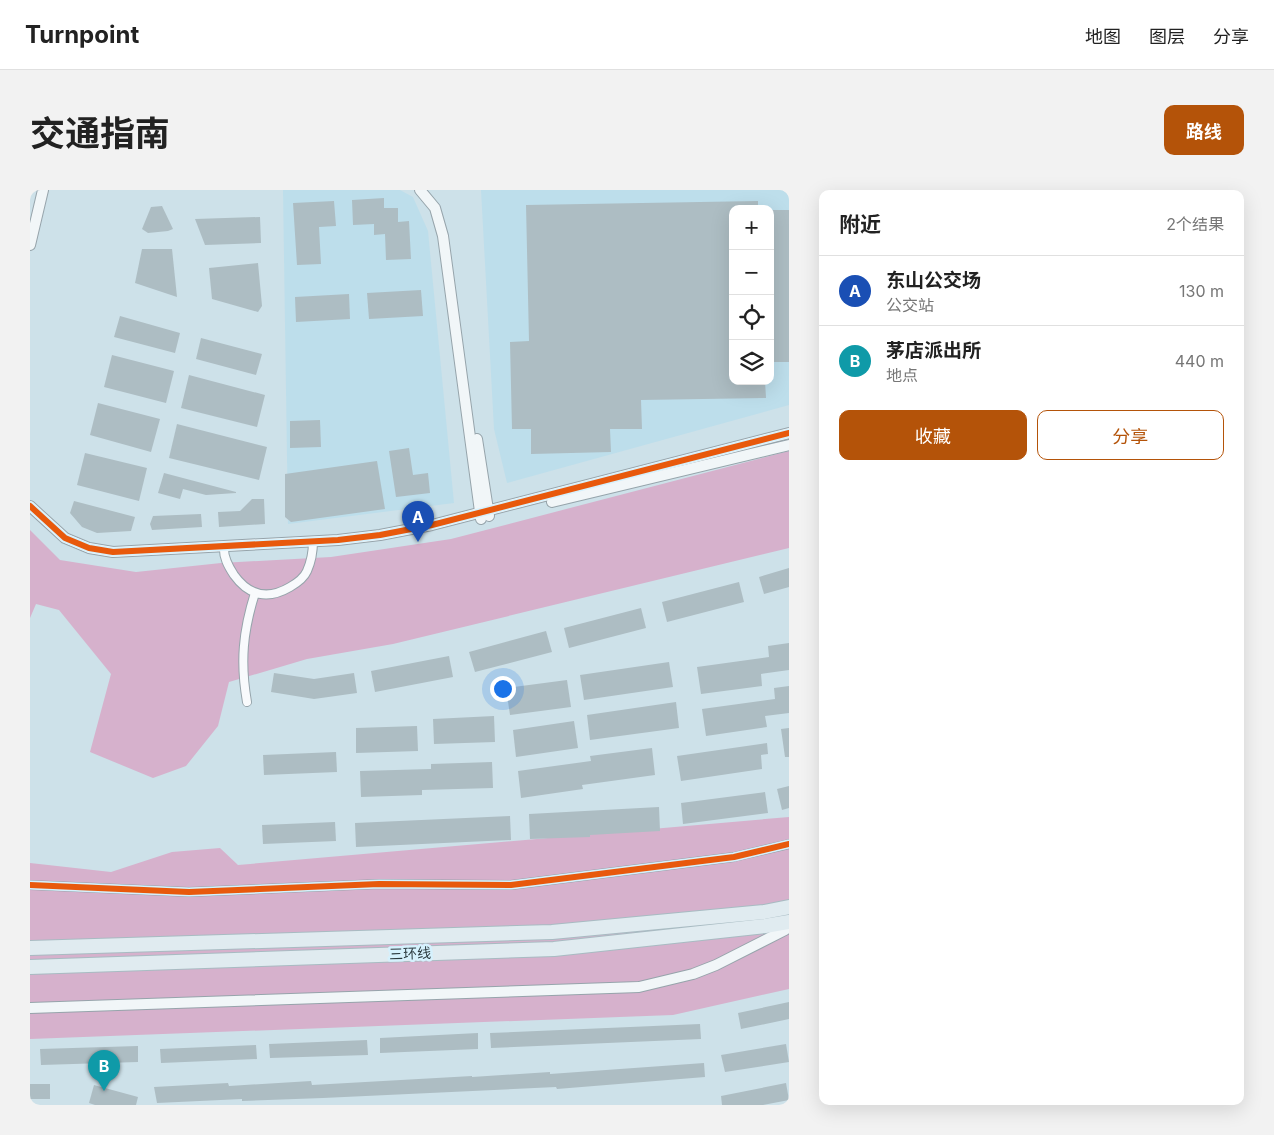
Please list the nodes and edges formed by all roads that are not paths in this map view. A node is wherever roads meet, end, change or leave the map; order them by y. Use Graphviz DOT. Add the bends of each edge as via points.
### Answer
graph roads {
  1 [pos="36,190"];
  2 [pos="43,190"];
  3 [pos="420,190"];
  4 [pos="426,190"];
  5 [pos="30,218"];
  6 [pos="30,245"];
  7 [pos="789,434"];
  8 [pos="789,445"];
  9 [pos="30,506"];
  10 [pos="30,514"];
  11 [pos="484,515"];
  12 [pos="313,544"];
  13 [pos="224,550"];
  14 [pos="255,593"];
  15 [pos="247,702"];
  16 [pos="789,844"];
  17 [pos="30,885"];
  18 [pos="789,906"];
  19 [pos="789,924"];
  20 [pos="30,946"];
  21 [pos="284,957"];
  22 [pos="30,967"];
  23 [pos="30,974"];
  24 [pos="30,1008"];
  1 -- 5 [label="street"];
  2 -- 6 [label="street"];
  3 -- 11 [label="street" via="435,208 443,236"];
  4 -- 11 [label="street" via="439,206 447,235"];
  7 -- 11 [label="street"];
  8 -- 11 [label="street"];
  9 -- 13 [label="street" via="65,538 88,548 113,552"];
  10 -- 13 [label="street" via="62,544 87,554 112,558"];
  11 -- 12 [label="street"];
  12 -- 13 [label="street"];
  12 -- 14 [label="street" via="306,573 297,583 275,594"];
  13 -- 14 [label="street" via="229,568 247,589"];
  14 -- 15 [label="street" via="243,643 243,680"];
  16 -- 17 [label="street" via="734,857 511,885 379,884 189,892"];
  18 -- 20 [label="highway, 三环线" via="764,912 552,932"];
  19 -- 21 [label="highway, 三环线" via="554,949"];
  19 -- 24 [label="street" via="785,930 716,965 639,987"];
  21 -- 22 [label="highway, 三环线"];
  21 -- 23 [label="highway" via="245,966"];
}
